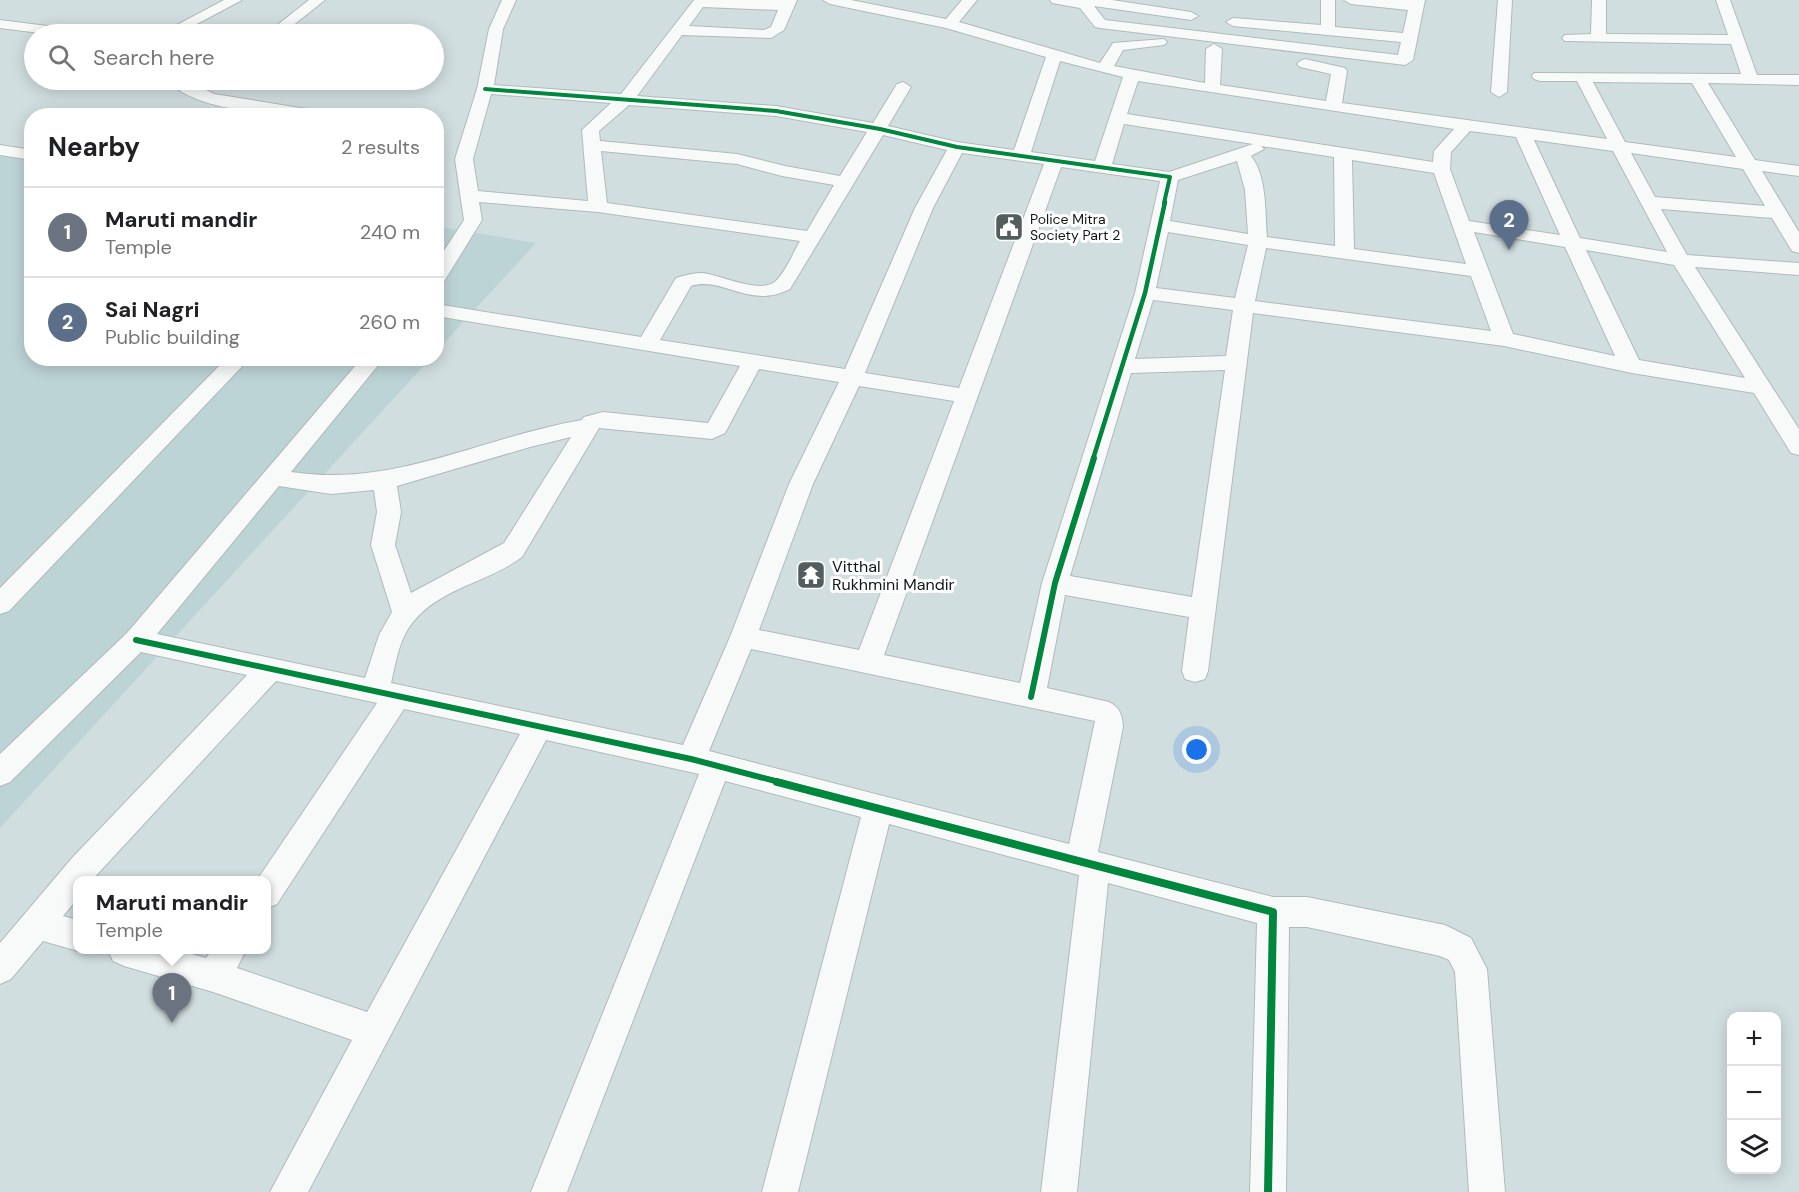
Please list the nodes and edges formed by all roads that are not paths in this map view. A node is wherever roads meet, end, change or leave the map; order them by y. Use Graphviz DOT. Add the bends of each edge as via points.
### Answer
graph roads {
  1 [pos="235,0"];
  2 [pos="318,0"];
  3 [pos="509,0"];
  4 [pos="830,0"];
  5 [pos="970,0"];
  6 [pos="1057,0"];
  7 [pos="1328,0"];
  8 [pos="1352,0"];
  9 [pos="1505,0"];
  10 [pos="1599,0"];
  11 [pos="1723,0"];
  12 [pos="700,1"];
  13 [pos="1088,1"];
  14 [pos="789,3"];
  15 [pos="1418,4"];
  16 [pos="0,24"];
  17 [pos="187,24"];
  18 [pos="286,24"];
  19 [pos="949,24"];
  20 [pos="24,27"];
  21 [pos="678,30"];
  22 [pos="1328,31"];
  23 [pos="1410,38"];
  24 [pos="1570,38"];
  25 [pos="1598,39"];
  26 [pos="1737,40"];
  27 [pos="1214,49"];
  28 [pos="1054,55"];
  29 [pos="1105,68"];
  30 [pos="1132,74"];
  31 [pos="1540,76"];
  32 [pos="1582,76"];
  33 [pos="1697,78"];
  34 [pos="1750,78"];
  35 [pos="1796,84"];
  36 [pos="903,87"];
  37 [pos="1211,88"];
  38 [pos="485,89"];
  39 [pos="191,90"];
  40 [pos="1499,92"];
  41 [pos="626,99"];
  42 [pos="1333,107"];
  43 [pos="271,108"];
  44 [pos="1118,118"];
  45 [pos="1467,124"];
  46 [pos="880,129"];
  47 [pos="1522,132"];
  48 [pos="1273,143"];
  49 [pos="592,145"];
  50 [pos="1618,145"];
  51 [pos="957,147"];
  52 [pos="0,150"];
  53 [pos="24,154"];
  54 [pos="1021,154"];
  55 [pos="1241,154"];
  56 [pos="1343,155"];
  57 [pos="1055,159"];
  58 [pos="1749,164"];
  59 [pos="1102,166"];
  60 [pos="1441,170"];
  61 [pos="1799,171"];
  62 [pos="1170,177"];
  63 [pos="846,182"];
  64 [pos="468,196"];
  65 [pos="1648,202"];
  66 [pos="598,207"];
  67 [pos="1778,213"];
  68 [pos="1159,225"];
  69 [pos="1461,225"];
  70 [pos="812,237"];
  71 [pos="1258,242"];
  72 [pos="1572,243"];
  73 [pos="1799,247"];
  74 [pos="1344,253"];
  75 [pos="1681,260"];
  76 [pos="444,267"];
  77 [pos="1799,269"];
  78 [pos="1479,271"];
  79 [pos="1145,293"];
  80 [pos="1244,304"];
  81 [pos="444,311"];
  82 [pos="1504,339"];
  83 [pos="648,343"];
  84 [pos="753,361"];
  85 [pos="1238,363"];
  86 [pos="232,366"];
  87 [pos="367,366"];
  88 [pos="1122,366"];
  89 [pos="1632,366"];
  90 [pos="853,376"];
  91 [pos="1764,388"];
  92 [pos="966,396"];
  93 [pos="588,427"];
  94 [pos="1799,447"];
  95 [pos="273,477"];
  96 [pos="384,480"];
  97 [pos="1055,583"];
  98 [pos="0,604"];
  99 [pos="1203,609"];
  100 [pos="405,614"];
  101 [pos="743,637"];
  102 [pos="136,640"];
  103 [pos="868,661"];
  104 [pos="270,669"];
  105 [pos="1195,670"];
  106 [pos="386,694"];
  107 [pos="1031,697"];
  108 [pos="539,726"];
  109 [pos="704,762"];
  110 [pos="0,773"];
  111 [pos="878,807"];
  112 [pos="1088,863"];
  113 [pos="76,876"];
  114 [pos="73,880"];
  115 [pos="271,887"];
  116 [pos="1273,912"];
  117 [pos="37,924"];
  118 [pos="73,935"];
  119 [pos="154,954"];
  120 [pos="221,963"];
  121 [pos="0,968"];
  122 [pos="374,1031"];
  123 [pos="288,1192"];
  124 [pos="549,1192"];
  125 [pos="780,1192"];
  126 [pos="1059,1192"];
  127 [pos="1268,1192"];
  128 [pos="1487,1192"];
  1 -- 17 [label="street"];
  2 -- 18 [label="street"];
  3 -- 38 [label="street" via="496,29"];
  4 -- 19 [label="street"];
  5 -- 19 [label="street"];
  6 -- 13 [label="street"];
  7 -- 22 [label="street"];
  8 -- 15 [label="street"];
  9 -- 40 [label="street"];
  10 -- 25 [label="street"];
  11 -- 26 [label="street"];
  12 -- 14 [label="street"];
  12 -- 21 [label="street"];
  13 -- 22 [label="street"];
  13 -- 23 [label="street" via="1100,24 1370,57 1405,60"];
  14 -- 21 [label="street" via="777,30 766,34"];
  15 -- 23 [label="street"];
  16 -- 20 [label="street"];
  19 -- 28 [label="street"];
  21 -- 41 [label="street"];
  22 -- 23 [label="street"];
  24 -- 25 [label="street"];
  25 -- 26 [label="street"];
  26 -- 34 [label="street"];
  27 -- 29 [label="street" via="1169,42 1126,44 1115,50"];
  27 -- 37 [label="street" via="1211,60 1216,75"];
  27 -- 42 [label="street" via="1336,69 1340,72"];
  28 -- 29 [label="street"];
  28 -- 54 [label="street"];
  29 -- 30 [label="street"];
  30 -- 37 [label="street"];
  30 -- 44 [label="street"];
  31 -- 32 [label="street"];
  32 -- 33 [label="street"];
  32 -- 50 [label="street"];
  33 -- 34 [label="street"];
  33 -- 58 [label="street"];
  34 -- 35 [label="street"];
  36 -- 46 [label="street"];
  37 -- 42 [label="street"];
  38 -- 41 [label="street"];
  38 -- 64 [label="street" via="464,159"];
  39 -- 43 [label="street" via="211,98"];
  41 -- 46 [label="street" via="776,111"];
  41 -- 49 [label="street" via="594,124 590,133"];
  42 -- 45 [label="street"];
  44 -- 48 [label="street"];
  44 -- 59 [label="street"];
  45 -- 47 [label="street"];
  45 -- 60 [label="street" via="1443,151"];
  46 -- 51 [label="street"];
  46 -- 63 [label="street"];
  47 -- 50 [label="street"];
  47 -- 72 [label="street"];
  48 -- 55 [label="street"];
  48 -- 56 [label="street"];
  49 -- 63 [label="street" via="737,159"];
  49 -- 66 [label="street"];
  50 -- 58 [label="street"];
  50 -- 65 [label="street"];
  51 -- 54 [label="street"];
  51 -- 90 [label="street" via="924,208"];
  52 -- 53 [label="street"];
  54 -- 57 [label="street"];
  55 -- 62 [label="street"];
  55 -- 71 [label="street" via="1248,163 1254,190"];
  56 -- 60 [label="street"];
  56 -- 74 [label="street"];
  57 -- 59 [label="street"];
  57 -- 92 [label="street"];
  58 -- 61 [label="street"];
  58 -- 67 [label="street"];
  59 -- 62 [label="street"];
  60 -- 69 [label="street"];
  62 -- 68 [label="street"];
  63 -- 70 [label="street"];
  64 -- 66 [label="street"];
  64 -- 76 [label="street" via="471,227"];
  65 -- 67 [label="street"];
  65 -- 75 [label="street"];
  66 -- 70 [label="street"];
  67 -- 73 [label="street"];
  68 -- 71 [label="street"];
  68 -- 79 [label="street"];
  69 -- 72 [label="street"];
  69 -- 78 [label="street"];
  70 -- 83 [label="street" via="778,289 759,292 703,280 683,282"];
  71 -- 74 [label="street"];
  71 -- 80 [label="street"];
  72 -- 75 [label="street"];
  72 -- 89 [label="street"];
  74 -- 78 [label="street"];
  75 -- 77 [label="street"];
  75 -- 91 [label="street"];
  78 -- 82 [label="street"];
  79 -- 80 [label="street"];
  79 -- 88 [label="street"];
  80 -- 82 [label="street"];
  80 -- 85 [label="street"];
  81 -- 83 [label="street"];
  82 -- 89 [label="street"];
  83 -- 84 [label="street"];
  84 -- 90 [label="street"];
  84 -- 93 [label="street" via="712,431 603,420"];
  85 -- 88 [label="street"];
  85 -- 99 [label="street"];
  86 -- 98 [label="street"];
  87 -- 95 [label="street"];
  88 -- 97 [label="street"];
  89 -- 91 [label="street"];
  90 -- 92 [label="street"];
  90 -- 101 [label="street" via="801,484"];
  91 -- 94 [label="street"];
  92 -- 103 [label="street"];
  93 -- 96 [label="street" via="529,437"];
  93 -- 100 [label="street" via="513,550 425,596"];
  95 -- 96 [label="street" via="327,485"];
  95 -- 102 [label="street"];
  96 -- 100 [label="street" via="389,512 383,545"];
  97 -- 99 [label="street"];
  97 -- 107 [label="street"];
  99 -- 105 [label="street"];
  100 -- 106 [label="street" via="392,631"];
  101 -- 103 [label="street"];
  101 -- 109 [label="street"];
  102 -- 104 [label="street"];
  102 -- 110 [label="street"];
  103 -- 107 [label="street"];
  104 -- 106 [label="street"];
  104 -- 113 [label="street"];
  106 -- 108 [label="street"];
  106 -- 115 [label="street"];
  107 -- 112 [label="street" via="1108,715"];
  108 -- 109 [label="street"];
  108 -- 122 [label="street"];
  109 -- 111 [label="street"];
  109 -- 124 [label="street"];
  111 -- 112 [label="street"];
  111 -- 125 [label="street"];
  112 -- 116 [label="street"];
  112 -- 126 [label="street"];
  114 -- 117 [label="street"];
  116 -- 127 [label="street"];
  116 -- 128 [label="street" via="1307,912 1445,941 1460,950 1471,969"];
  117 -- 118 [label="street"];
  117 -- 121 [label="street"];
  119 -- 120 [label="street"];
  120 -- 122 [label="street"];
  122 -- 123 [label="street"];
}
